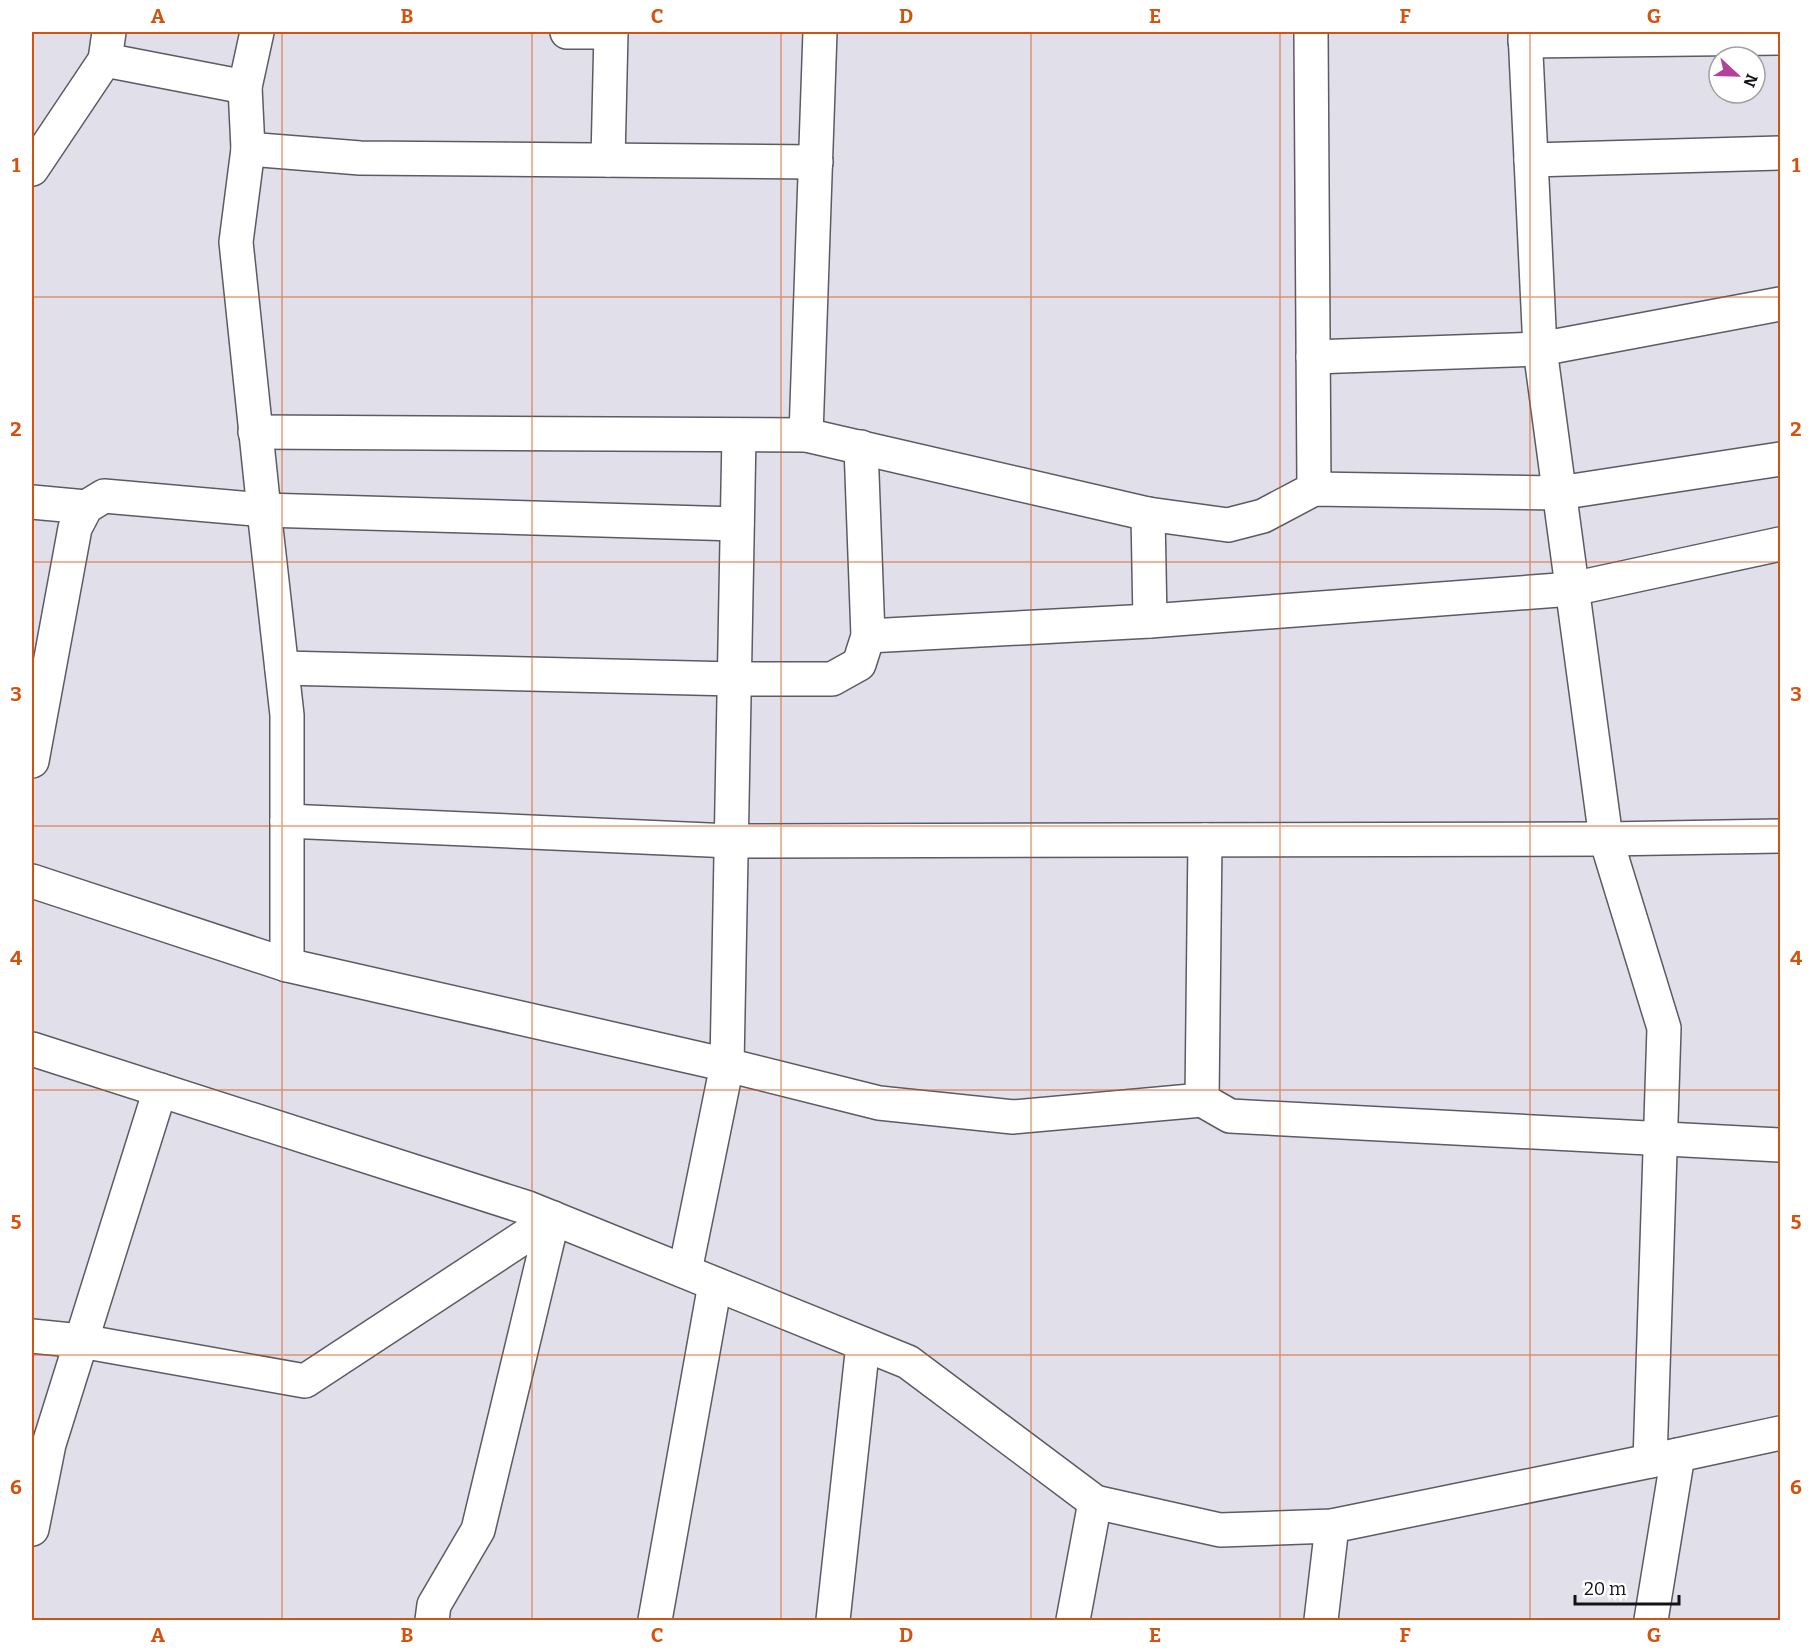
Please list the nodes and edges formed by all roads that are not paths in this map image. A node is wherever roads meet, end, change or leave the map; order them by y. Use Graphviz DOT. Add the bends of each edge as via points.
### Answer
graph roads {
  1 [pos="257,32"];
  2 [pos="567,32"];
  3 [pos="610,32"];
  4 [pos="820,32"];
  5 [pos="1311,32"];
  6 [pos="1525,36"];
  7 [pos="1780,38"];
  8 [pos="107,46"];
  9 [pos="244,87"];
  10 [pos="248,149"];
  11 [pos="1780,153"];
  12 [pos="608,160"];
  13 [pos="1531,160"];
  14 [pos="816,162"];
  15 [pos="32,169"];
  16 [pos="1780,304"];
  17 [pos="1540,349"];
  18 [pos="1313,357"];
  19 [pos="255,432"];
  20 [pos="739,435"];
  21 [pos="806,435"];
  22 [pos="861,447"];
  23 [pos="1780,459"];
  24 [pos="1314,489"];
  25 [pos="1559,493"];
  26 [pos="32,502"];
  27 [pos="86,507"];
  28 [pos="264,510"];
  29 [pos="1148,514"];
  30 [pos="737,524"];
  31 [pos="1780,544"];
  32 [pos="1572,589"];
  33 [pos="1150,621"];
  34 [pos="868,636"];
  35 [pos="282,668"];
  36 [pos="734,679"];
  37 [pos="32,761"];
  38 [pos="287,821"];
  39 [pos="1780,836"];
  40 [pos="1606,839"];
  41 [pos="1205,840"];
  42 [pos="731,841"];
  43 [pos="32,881"];
  44 [pos="287,965"];
  45 [pos="32,1048"];
  46 [pos="727,1065"];
  47 [pos="160,1090"];
  48 [pos="1202,1100"];
  49 [pos="1661,1139"];
  50 [pos="1780,1146"];
  51 [pos="553,1218"];
  52 [pos="685,1272"];
  53 [pos="715,1284"];
  54 [pos="32,1336"];
  55 [pos="81,1341"];
  56 [pos="863,1344"];
  57 [pos="1780,1432"];
  58 [pos="1664,1458"];
  59 [pos="1095,1502"];
  60 [pos="1332,1526"];
  61 [pos="32,1529"];
  62 [pos="432,1620"];
  63 [pos="656,1620"];
  64 [pos="833,1620"];
  65 [pos="1072,1620"];
  66 [pos="1321,1620"];
  67 [pos="1651,1620"];
  1 -- 9 [label="street"];
  2 -- 3 [label="street"];
  3 -- 12 [label="street"];
  4 -- 14 [label="street"];
  5 -- 18 [label="street"];
  6 -- 7 [label="street"];
  6 -- 13 [label="street"];
  8 -- 9 [label="street"];
  8 -- 15 [label="street"];
  9 -- 10 [label="street"];
  10 -- 12 [label="street" via="360,158"];
  10 -- 19 [label="street" via="236,242"];
  11 -- 13 [label="street"];
  12 -- 14 [label="street"];
  13 -- 17 [label="street"];
  14 -- 21 [label="street"];
  16 -- 17 [label="street"];
  17 -- 18 [label="street"];
  17 -- 25 [label="street"];
  18 -- 24 [label="street"];
  19 -- 20 [label="street"];
  19 -- 28 [label="street"];
  20 -- 21 [label="street"];
  20 -- 30 [label="street"];
  21 -- 22 [label="street"];
  22 -- 29 [label="street"];
  22 -- 34 [label="street"];
  23 -- 25 [label="street"];
  24 -- 25 [label="street"];
  24 -- 29 [label="street" via="1263,516 1228,525"];
  25 -- 32 [label="street"];
  26 -- 27 [label="street"];
  27 -- 28 [label="street" via="104,496"];
  27 -- 37 [label="street" via="75,528"];
  28 -- 30 [label="street"];
  28 -- 35 [label="street"];
  29 -- 33 [label="street"];
  30 -- 36 [label="street"];
  31 -- 32 [label="street"];
  32 -- 33 [label="street"];
  32 -- 40 [label="street"];
  33 -- 34 [label="street"];
  34 -- 36 [label="street" via="859,663 831,679"];
  35 -- 36 [label="street"];
  35 -- 38 [label="street" via="287,715"];
  36 -- 42 [label="street"];
  38 -- 42 [label="street"];
  38 -- 44 [label="street"];
  39 -- 40 [label="street"];
  40 -- 41 [label="street"];
  40 -- 49 [label="street" via="1664,1028"];
  41 -- 42 [label="street"];
  41 -- 48 [label="street"];
  42 -- 46 [label="street"];
  43 -- 44 [label="street"];
  44 -- 46 [label="street"];
  45 -- 47 [label="street"];
  46 -- 48 [label="street" via="879,1103 1013,1117"];
  46 -- 52 [label="street"];
  47 -- 51 [label="street"];
  47 -- 55 [label="street"];
  48 -- 49 [label="street" via="1230,1116"];
  49 -- 50 [label="street"];
  49 -- 58 [label="street"];
  51 -- 52 [label="street"];
  51 -- 55 [label="street" via="305,1382"];
  51 -- 62 [label="street" via="478,1530 434,1605"];
  52 -- 53 [label="street"];
  53 -- 56 [label="street"];
  53 -- 63 [label="street"];
  54 -- 55 [label="street"];
  55 -- 61 [label="street" via="49,1444"];
  56 -- 59 [label="street" via="908,1362"];
  56 -- 64 [label="street"];
  57 -- 58 [label="street"];
  58 -- 60 [label="street"];
  58 -- 67 [label="street"];
  59 -- 60 [label="street" via="1220,1530"];
  59 -- 65 [label="street"];
  60 -- 66 [label="street"];
}
